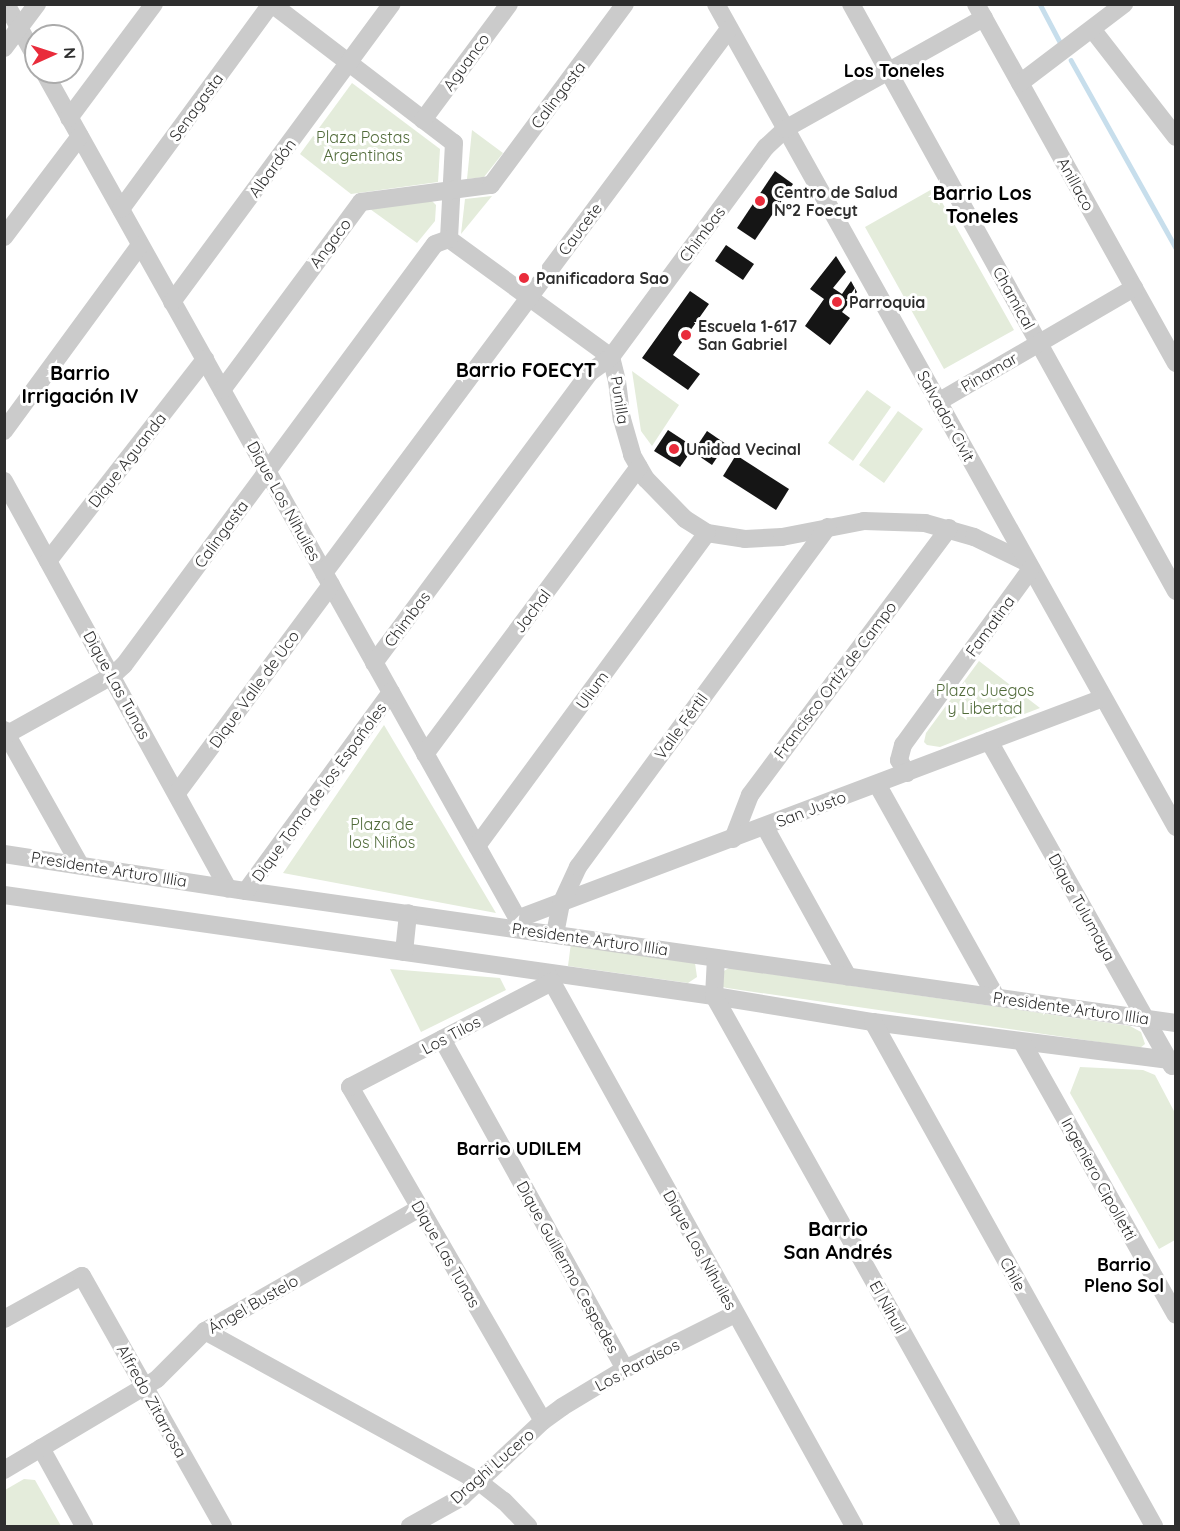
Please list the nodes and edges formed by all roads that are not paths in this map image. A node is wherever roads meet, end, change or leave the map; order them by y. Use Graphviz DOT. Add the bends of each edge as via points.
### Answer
graph roads {
  1 [pos="6,4"];
  2 [pos="37,4"];
  3 [pos="154,4"];
  4 [pos="271,4"];
  5 [pos="392,4"];
  6 [pos="508,4"];
  7 [pos="625,4"];
  8 [pos="716,4"];
  9 [pos="851,4"];
  10 [pos="1124,4"];
  11 [pos="980,11"];
  12 [pos="19,28"];
  13 [pos="729,29"];
  14 [pos="1092,29"];
  15 [pos="24,37"];
  16 [pos="4,48"];
  17 [pos="349,63"];
  18 [pos="889,71"];
  19 [pos="1020,83"];
  20 [pos="51,84"];
  21 [pos="69,118"];
  22 [pos="423,120"];
  23 [pos="785,129"];
  24 [pos="1175,134"];
  25 [pos="80,136"];
  26 [pos="491,185"];
  27 [pos="451,190"];
  28 [pos="121,209"];
  29 [pos="4,237"];
  30 [pos="448,239"];
  31 [pos="140,245"];
  32 [pos="1134,288"];
  33 [pos="528,298"];
  34 [pos="172,302"];
  35 [pos="1039,343"];
  36 [pos="611,357"];
  37 [pos="205,359"];
  38 [pos="1176,363"];
  39 [pos="222,390"];
  40 [pos="938,402"];
  41 [pos="4,431"];
  42 [pos="639,467"];
  43 [pos="267,471"];
  44 [pos="4,481"];
  45 [pos="828,527"];
  46 [pos="949,528"];
  47 [pos="706,533"];
  48 [pos="48,561"];
  49 [pos="1030,566"];
  50 [pos="327,579"];
  51 [pos="1176,591"];
  52 [pos="374,663"];
  53 [pos="112,676"];
  54 [pos="391,692"];
  55 [pos="1104,698"];
  56 [pos="5,733"];
  57 [pos="989,741"];
  58 [pos="425,754"];
  59 [pos="907,773"];
  60 [pos="877,784"];
  61 [pos="177,794"];
  62 [pos="1173,816"];
  63 [pos="765,827"];
  64 [pos="733,839"];
  65 [pos="477,846"];
  66 [pos="4,854"];
  67 [pos="80,865"];
  68 [pos="237,889"];
  69 [pos="4,895"];
  70 [pos="561,904"];
  71 [pos="408,913"];
  72 [pos="520,924"];
  73 [pos="555,934"];
  74 [pos="404,952"];
  75 [pos="716,958"];
  76 [pos="549,977"];
  77 [pos="849,977"];
  78 [pos="714,996"];
  79 [pos="996,997"];
  80 [pos="1145,1018"];
  81 [pos="873,1022"];
  82 [pos="1176,1023"];
  83 [pos="442,1039"];
  84 [pos="1022,1042"];
  85 [pos="1173,1064"];
  86 [pos="350,1087"];
  87 [pos="420,1208"];
  88 [pos="6,1314"];
  89 [pos="735,1314"];
  90 [pos="1176,1315"];
  91 [pos="205,1331"];
  92 [pos="625,1369"];
  93 [pos="145,1387"];
  94 [pos="543,1421"];
  95 [pos="41,1448"];
  96 [pos="4,1470"];
  97 [pos="478,1481"];
  98 [pos="84,1527"];
  99 [pos="223,1527"];
  100 [pos="410,1527"];
  101 [pos="528,1527"];
  102 [pos="854,1527"];
  103 [pos="1011,1527"];
  104 [pos="1154,1527"];
  1 -- 12 [label="street"];
  2 -- 12 [label="street"];
  3 -- 21 [label="street"];
  4 -- 17 [label="street"];
  4 -- 28 [label="street, Senagasta"];
  5 -- 17 [label="street, Albardón"];
  6 -- 22 [label="street, Aguanco"];
  7 -- 26 [label="street, Calingasta"];
  8 -- 13 [label="street, Salvador Civit"];
  9 -- 18 [label="street, Chamical"];
  10 -- 14 [label="street"];
  11 -- 18 [label="street, Chimbas"];
  11 -- 19 [label="street, Anillaco"];
  12 -- 15 [label="street"];
  12 -- 16 [label="street"];
  13 -- 23 [label="street, Salvador Civit"];
  13 -- 33 [label="street, Caucete"];
  14 -- 19 [label="street"];
  14 -- 24 [label="street"];
  17 -- 22 [label="street"];
  17 -- 34 [label="street, Albardón"];
  18 -- 23 [label="street, Chimbas"];
  18 -- 35 [label="street, Chamical"];
  19 -- 32 [label="street, Anillaco"];
  20 -- 21 [label="street, Dique Los Nihuiles"];
  21 -- 25 [label="street, Dique Los Nihuiles"];
  22 -- 27 [label="street" via="454,143"];
  23 -- 36 [label="street, Chimbas" via="766,147"];
  23 -- 40 [label="street, Salvador Civit"];
  25 -- 28 [label="street, Dique Los Nihuiles"];
  25 -- 29 [label="street"];
  26 -- 27 [label="street, Angaco"];
  27 -- 30 [label="street"];
  27 -- 39 [label="street, Angaco" via="361,202"];
  28 -- 31 [label="street, Dique Los Nihuiles"];
  30 -- 33 [label="street, Punilla"];
  30 -- 43 [label="street, Calingasta" via="435,244"];
  31 -- 34 [label="street, Dique Los Nihuiles"];
  31 -- 41 [label="street"];
  32 -- 35 [label="street, Pinamar"];
  32 -- 38 [label="street, Anillaco"];
  33 -- 36 [label="street, Punilla"];
  33 -- 50 [label="street, Caucete"];
  34 -- 37 [label="street, Dique Los Nihuiles"];
  35 -- 40 [label="street, Pinamar"];
  35 -- 51 [label="street, Chamical"];
  36 -- 42 [label="street, Punilla" via="627,442"];
  36 -- 52 [label="street, Chimbas" via="589,373"];
  37 -- 39 [label="street, Dique Los Nihuiles"];
  37 -- 48 [label="street, Dique Aguanda"];
  39 -- 43 [label="street, Dique Los Nihuiles"];
  40 -- 49 [label="street, Salvador Civit"];
  42 -- 47 [label="street, Punilla" via="667,503"];
  42 -- 58 [label="street, Jachal"];
  43 -- 50 [label="street, Dique Los Nihuiles"];
  43 -- 53 [label="street, Calingasta"];
  44 -- 48 [label="street, Dique Las Tunas"];
  45 -- 46 [label="street, Punilla" via="894,520"];
  45 -- 47 [label="street, Punilla" via="760,538 724,538"];
  45 -- 70 [label="street, Valle Fértil" via="578,867"];
  46 -- 49 [label="street, Punilla"];
  46 -- 64 [label="street, Francisco Ortíz de Campo" via="750,795"];
  47 -- 65 [label="street, Ulium"];
  48 -- 53 [label="street, Dique Las Tunas"];
  49 -- 55 [label="street, Salvador Civit"];
  49 -- 59 [label="street, Famatina" via="903,745 899,760"];
  50 -- 52 [label="street, Dique Los Nihuiles"];
  50 -- 61 [label="street, Dique Valle de Uco"];
  52 -- 54 [label="street, Dique Los Nihuiles"];
  53 -- 56 [label="street, Calingasta"];
  53 -- 61 [label="street, Dique Las Tunas"];
  54 -- 58 [label="street, Dique Los Nihuiles"];
  54 -- 68 [label="street, Dique Toma de los Españoles"];
  55 -- 57 [label="street, San Justo"];
  55 -- 62 [label="street, Salvador Civit"];
  56 -- 67 [label="street"];
  57 -- 59 [label="street, San Justo"];
  57 -- 80 [label="street, Dique Tulumaya"];
  58 -- 65 [label="street, Dique Los Nihuiles"];
  59 -- 60 [label="street, San Justo"];
  60 -- 63 [label="street, San Justo"];
  60 -- 79 [label="street"];
  61 -- 68 [label="street, Dique Las Tunas"];
  63 -- 64 [label="street, San Justo"];
  63 -- 77 [label="street"];
  64 -- 70 [label="street, San Justo"];
  65 -- 72 [label="street, Dique Los Nihuiles"];
  66 -- 67 [label="street, Presidente Arturo Illia"];
  67 -- 68 [label="street, Presidente Arturo Illia"];
  68 -- 71 [label="street, Presidente Arturo Illia"];
  69 -- 74 [label="street"];
  70 -- 72 [label="street, San Justo"];
  70 -- 73 [label="street, Valle Fértil"];
  71 -- 72 [label="street, Presidente Arturo Illia"];
  71 -- 74 [label="street"];
  72 -- 73 [label="street, Presidente Arturo Illia"];
  73 -- 75 [label="street, Presidente Arturo Illia"];
  74 -- 76 [label="street"];
  75 -- 77 [label="street, Presidente Arturo Illia"];
  75 -- 78 [label="street"];
  76 -- 78 [label="street"];
  76 -- 83 [label="street, Los Tilos"];
  76 -- 89 [label="street, Dique Los Nihuiles"];
  77 -- 79 [label="street, Presidente Arturo Illia"];
  78 -- 81 [label="street"];
  78 -- 103 [label="street, El Nihuil"];
  79 -- 80 [label="street, Presidente Arturo Illia"];
  80 -- 82 [label="street, Presidente Arturo Illia"];
  80 -- 85 [label="street, Dique Tulumaya"];
  81 -- 84 [label="street"];
  81 -- 104 [label="street, Chile"];
  83 -- 86 [label="street, Los Tilos"];
  83 -- 92 [label="street, Dique Guillermo Cespedes"];
  84 -- 85 [label="street"];
  84 -- 90 [label="street, Ingeniero Cipolletti"];
  86 -- 87 [label="street, Dique Las Tunas"];
  87 -- 91 [label="street, Ángel Bustelo"];
  87 -- 94 [label="street, Dique Las Tunas"];
  88 -- 93 [label="street, Alfredo Zitarrosa" via="82,1276"];
  89 -- 92 [label="street, Los Paraísos"];
  89 -- 102 [label="street, Dique Los Nihuiles"];
  91 -- 93 [label="street, Ángel Bustelo"];
  91 -- 97 [label="street"];
  92 -- 94 [label="street, Los Paraísos"];
  93 -- 95 [label="street, Ángel Bustelo"];
  93 -- 99 [label="street, Alfredo Zitarrosa"];
  94 -- 97 [label="street, Draghi Lucero"];
  95 -- 96 [label="street, Ángel Bustelo"];
  95 -- 98 [label="street"];
  97 -- 100 [label="street, Draghi Lucero" via="462,1497"];
  97 -- 101 [label="street"];
}
